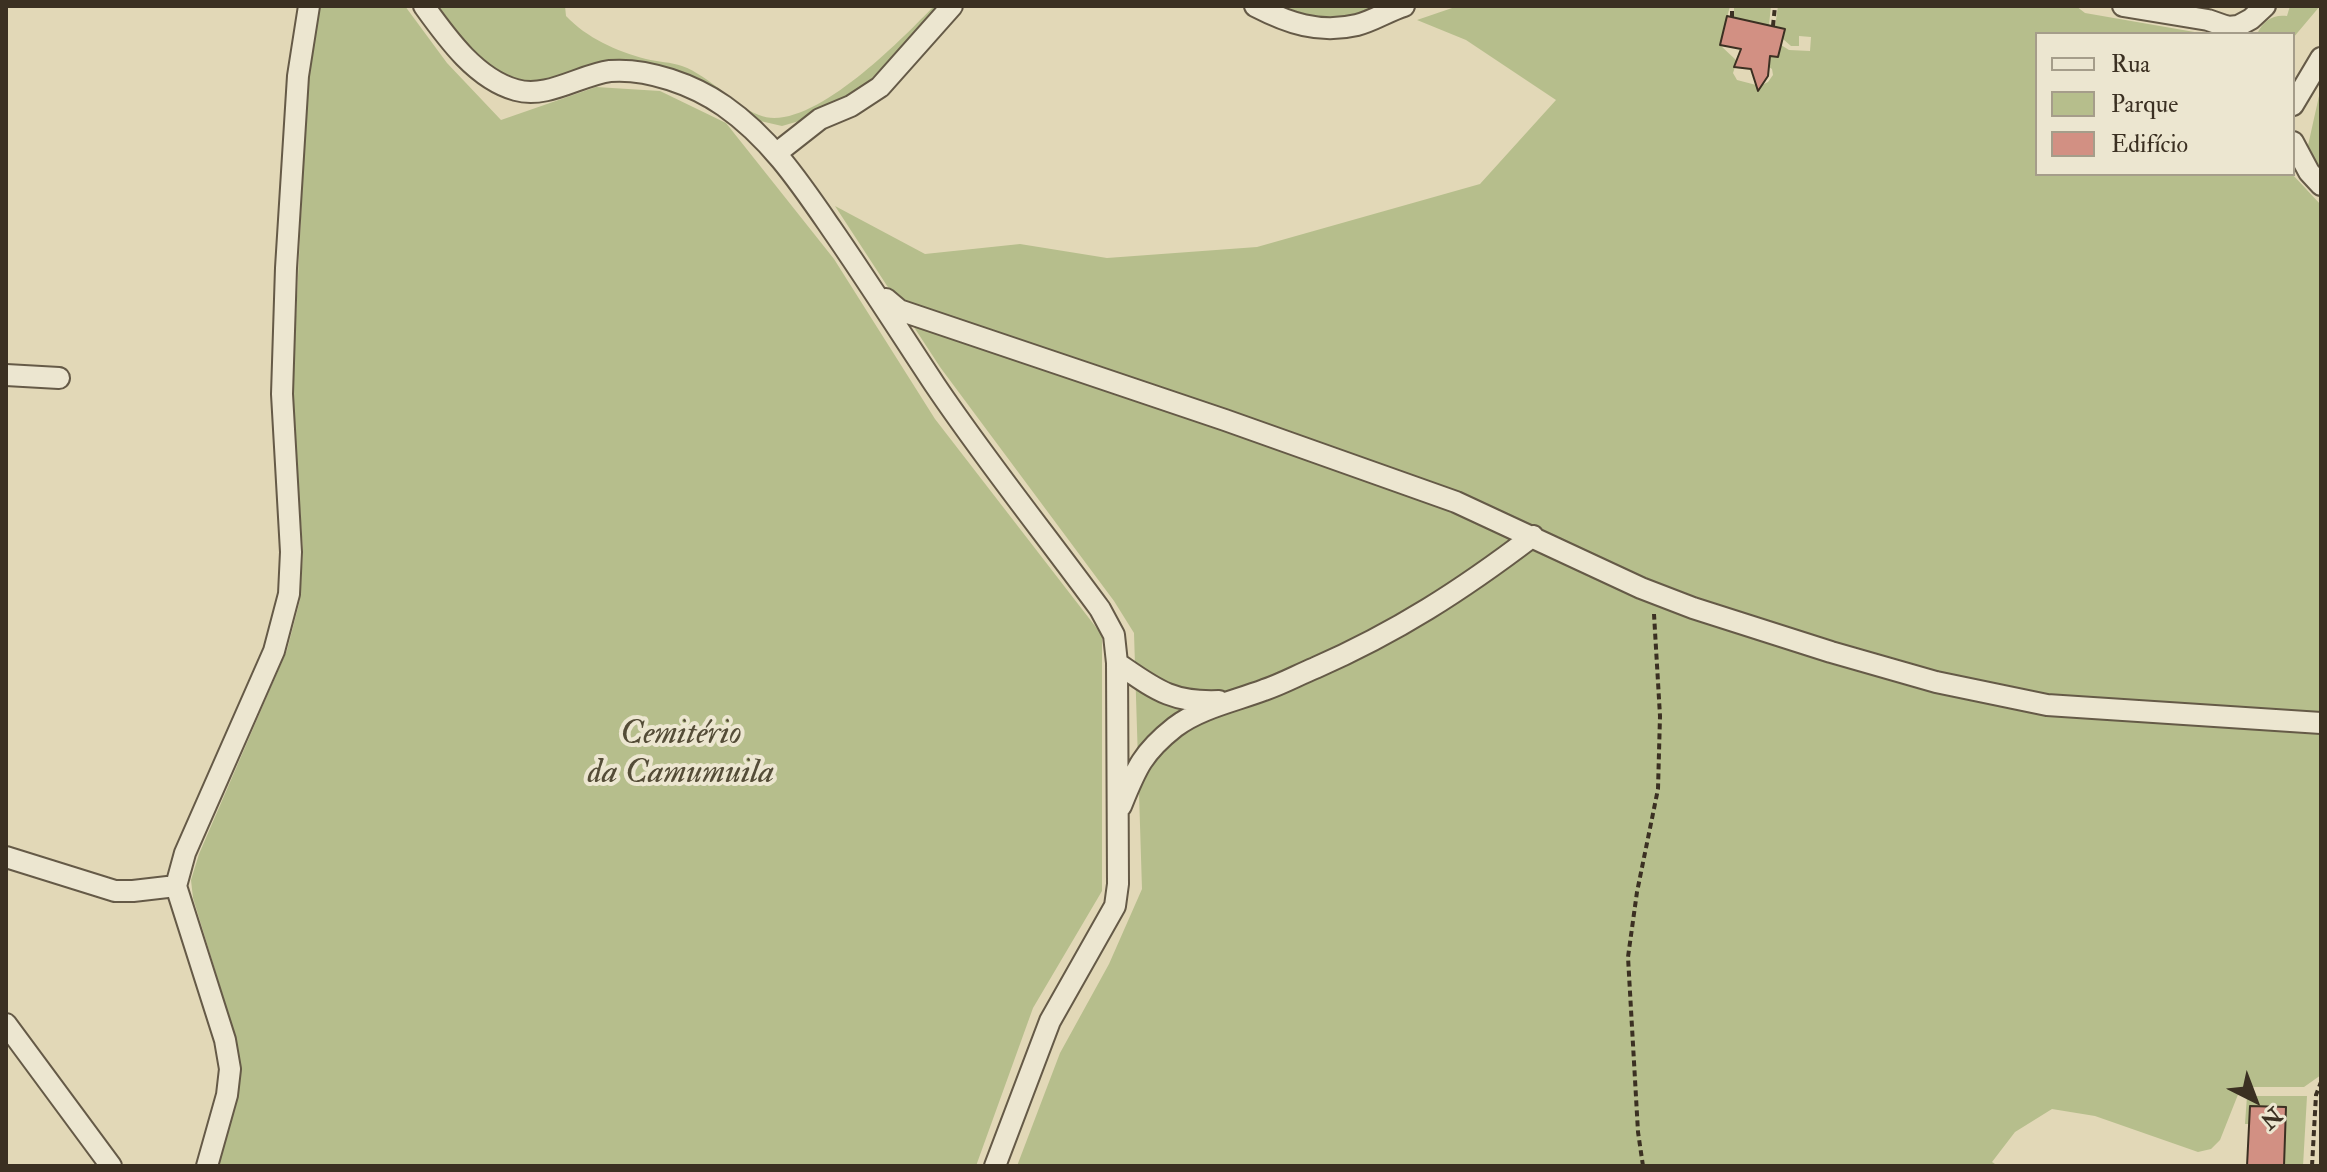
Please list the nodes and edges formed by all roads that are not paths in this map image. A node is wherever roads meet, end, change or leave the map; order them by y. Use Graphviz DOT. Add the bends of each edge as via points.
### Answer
graph roads {
  1 [pos="309,6"];
  2 [pos="424,6"];
  3 [pos="952,6"];
  4 [pos="1255,6"];
  5 [pos="1404,6"];
  6 [pos="2123,6"];
  7 [pos="2265,6"];
  8 [pos="2321,58"];
  9 [pos="2295,102"];
  10 [pos="2295,146"];
  11 [pos="778,152"];
  12 [pos="2321,185"];
  13 [pos="874,289"];
  14 [pos="6,375"];
  15 [pos="59,378"];
  16 [pos="1533,536"];
  17 [pos="1117,663"];
  18 [pos="1229,701"];
  19 [pos="2321,723"];
  20 [pos="1118,814"];
  21 [pos="6,857"];
  22 [pos="176,886"];
  23 [pos="6,1024"];
  24 [pos="111,1166"];
  25 [pos="207,1166"];
  26 [pos="995,1166"];
  1 -- 22 [label="street" via="298,76 283,347 289,594 274,651 185,853"];
  2 -- 11 [label="street" via="482,73 501,84 538,91 610,71 645,74 679,83 724,106"];
  3 -- 11 [label="street" via="880,87 820,119"];
  4 -- 5 [label="street" via="1286,22 1319,29 1357,25"];
  6 -- 7 [label="street" via="2228,27 2251,19"];
  8 -- 9 [label="street"];
  10 -- 12 [label="street"];
  11 -- 13 [label="street"];
  13 -- 16 [label="street" via="899,310 1240,425 1456,502"];
  13 -- 17 [label="street" via="937,387 1100,609 1114,635"];
  14 -- 15 [label="street"];
  16 -- 18 [label="street" via="1429,611 1265,690"];
  16 -- 19 [label="street" via="1693,608 1936,682 2047,705"];
  17 -- 18 [label="street" via="1154,689 1189,702"];
  17 -- 20 [label="street"];
  18 -- 20 [label="street" via="1176,725 1141,759"];
  20 -- 26 [label="street" via="1115,906 1050,1021"];
  21 -- 22 [label="street" via="115,891"];
  22 -- 25 [label="street" via="230,1069"];
  23 -- 24 [label="street"];
}
